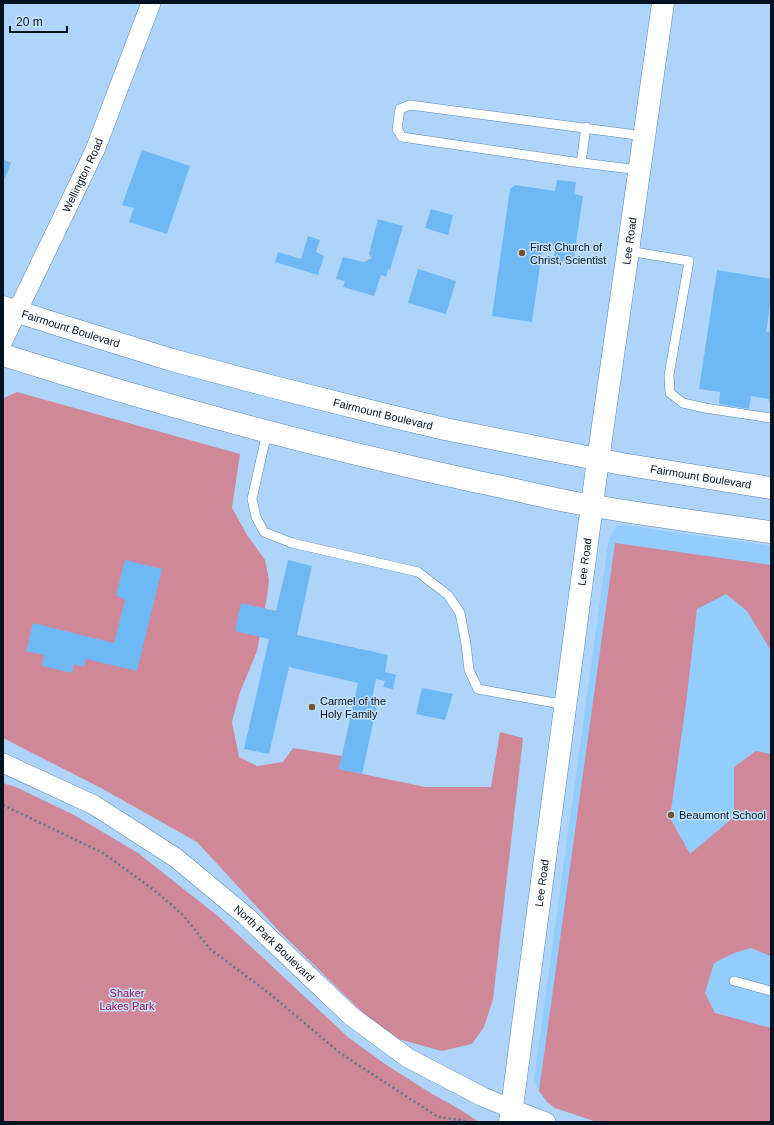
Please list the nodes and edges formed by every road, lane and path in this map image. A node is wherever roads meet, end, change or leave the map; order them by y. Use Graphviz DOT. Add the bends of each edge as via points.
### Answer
graph roads {
  1 [pos="151,3"];
  2 [pos="663,3"];
  3 [pos="586,127"];
  4 [pos="644,136"];
  5 [pos="581,163"];
  6 [pos="640,170"];
  7 [pos="628,251"];
  8 [pos="10,310"];
  9 [pos="3,341"];
  10 [pos="3,355"];
  11 [pos="771,418"];
  12 [pos="267,432"];
  13 [pos="598,460"];
  14 [pos="771,488"];
  15 [pos="592,506"];
  16 [pos="771,532"];
  17 [pos="566,705"];
  18 [pos="3,762"];
  19 [pos="3,804"];
  20 [pos="734,981"];
  21 [pos="771,991"];
  22 [pos="511,1116"];
  23 [pos="466,1122"];
  24 [pos="546,1122"];
  1 -- 8 [label="street, Wellington Road" via="95,150"];
  2 -- 4 [label="main road, Lee Road"];
  3 -- 4 [label="lane"];
  3 -- 5 [label="lane"];
  3 -- 5 [label="lane" via="410,105 400,109 397,129 402,138"];
  4 -- 6 [label="main road, Lee Road"];
  5 -- 6 [label="lane"];
  6 -- 7 [label="main road, Lee Road"];
  7 -- 11 [label="lane" via="689,261 669,375 670,393 683,403"];
  7 -- 13 [label="main road, Lee Road"];
  8 -- 9 [label="street, Wellington Road"];
  8 -- 13 [label="main road, Fairmount Boulevard" via="172,360 300,394 445,429"];
  10 -- 12 [label="main road" via="125,393"];
  12 -- 15 [label="main road" via="398,464"];
  12 -- 17 [label="lane" via="252,499 256,517 264,532 292,543 418,572 448,595 460,613 469,670 478,689"];
  13 -- 14 [label="main road, Fairmount Boulevard"];
  13 -- 15 [label="main road, Lee Road"];
  15 -- 16 [label="main road"];
  15 -- 17 [label="main road, Lee Road"];
  17 -- 22 [label="main road, Lee Road"];
  18 -- 22 [label="street, North Park Boulevard" via="94,805 176,858 246,916 351,1016 408,1058 483,1097"];
  19 -- 23 [label="path" via="103,853 154,890 183,915 210,949 270,994 340,1053 438,1117"];
  20 -- 21 [label="lane"];
  22 -- 24 [label="street, North Park Boulevard"];
}
